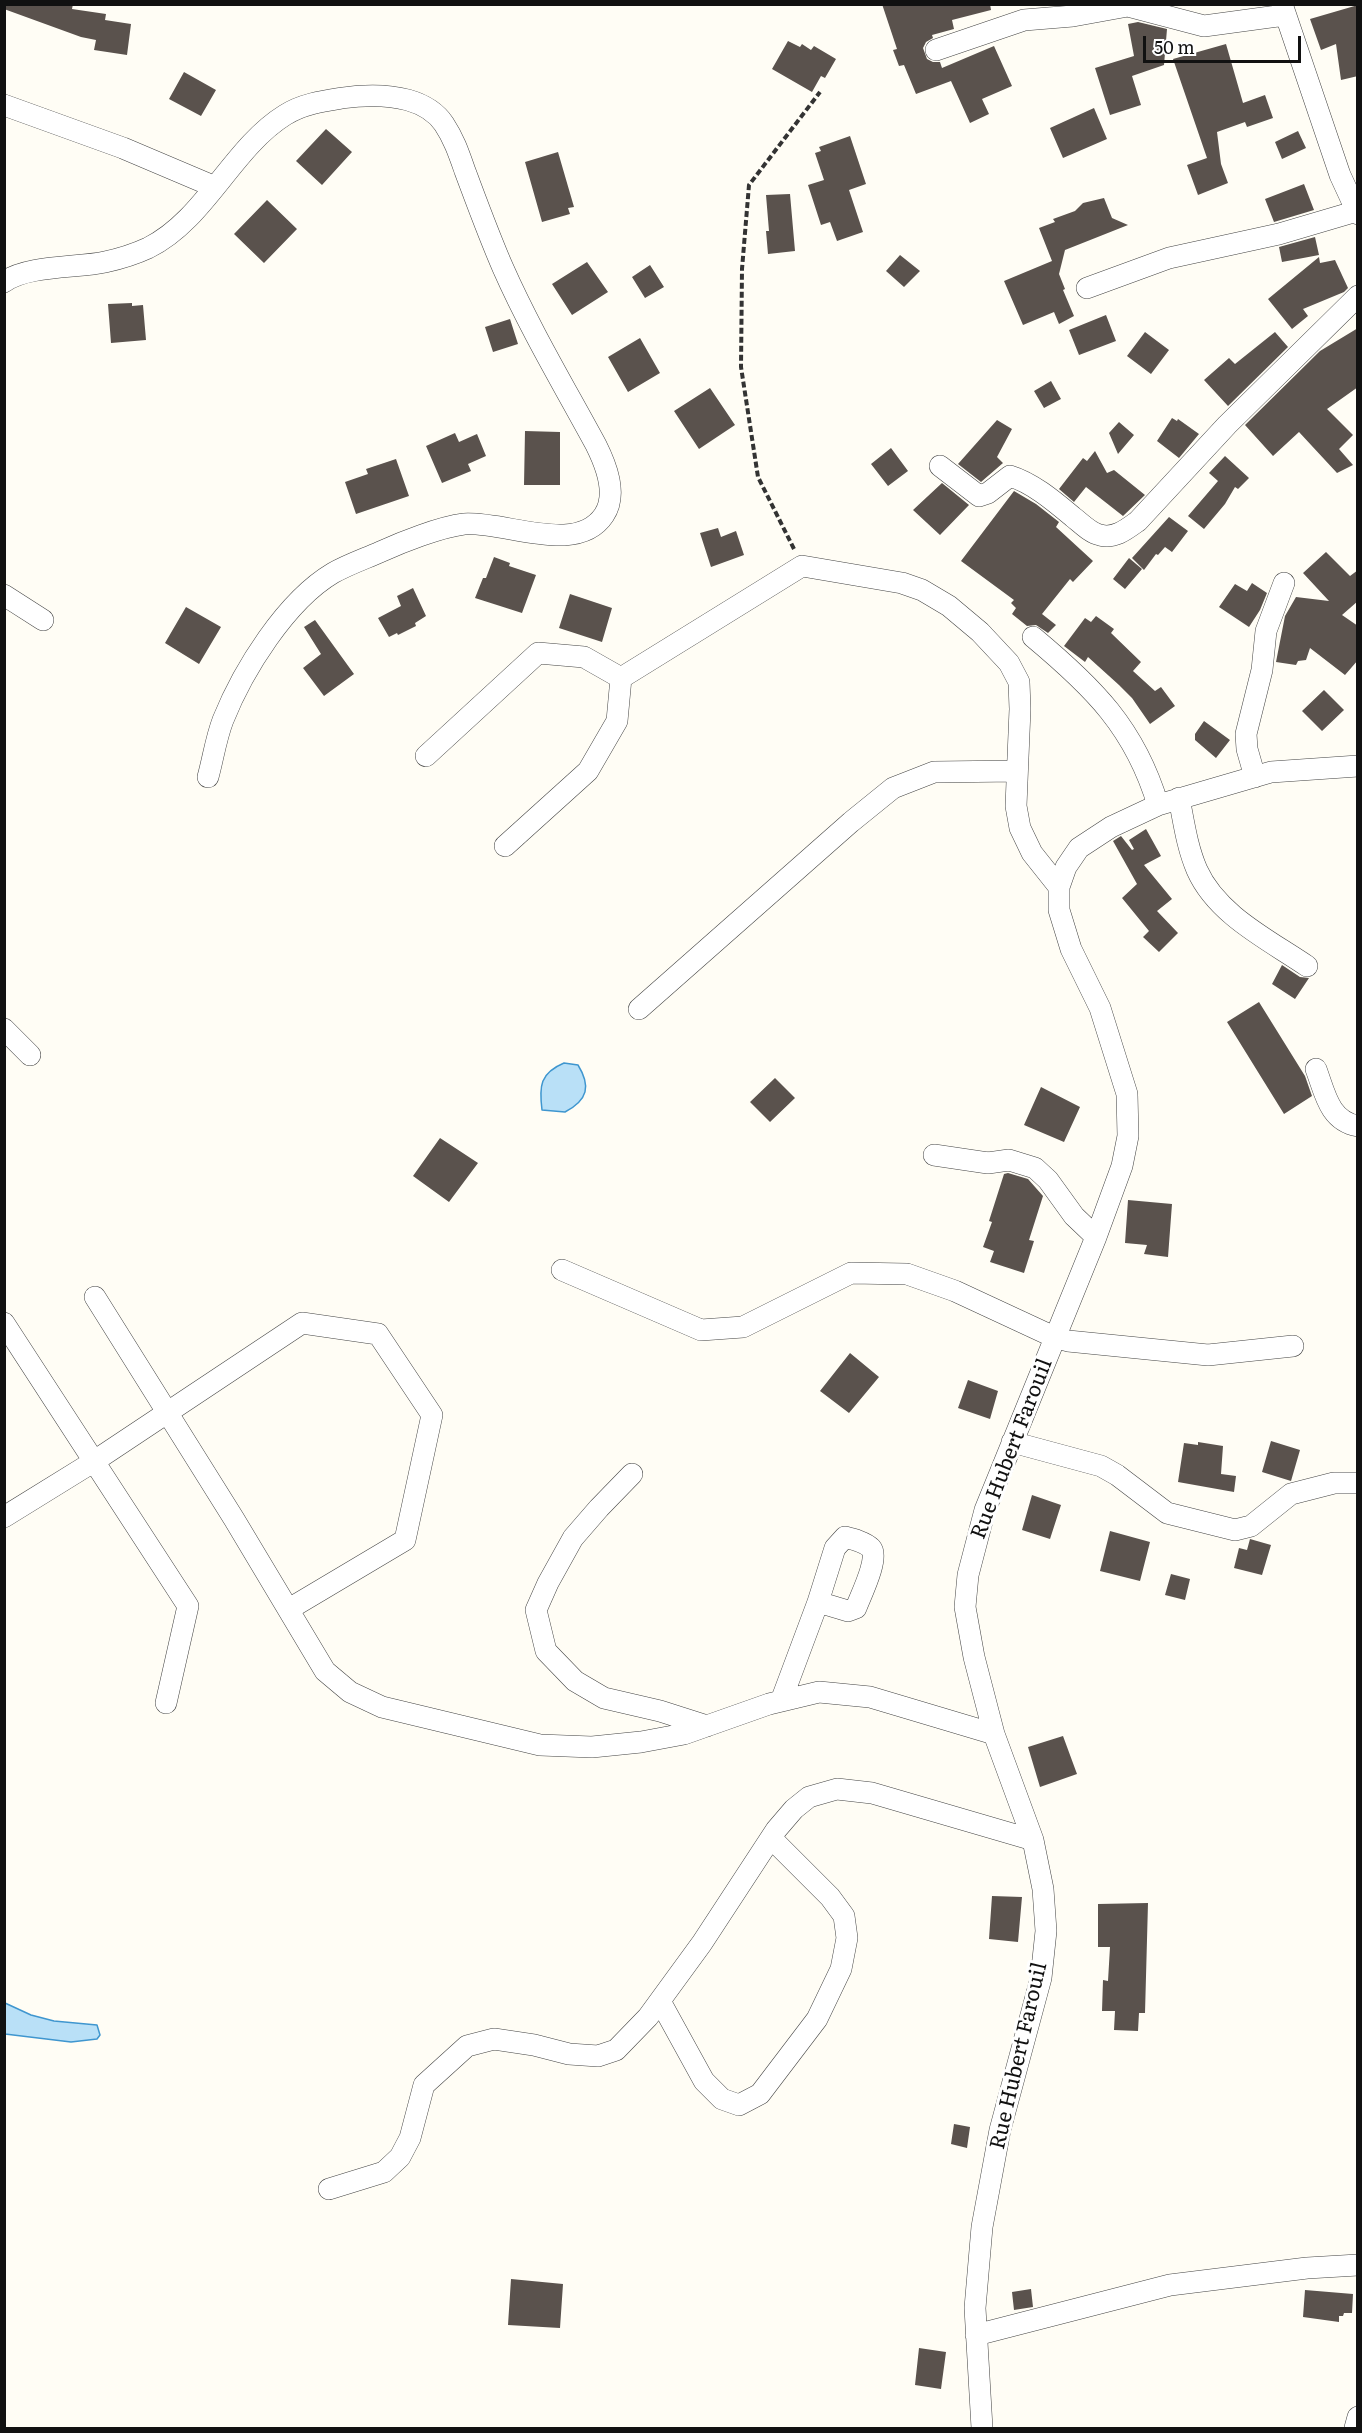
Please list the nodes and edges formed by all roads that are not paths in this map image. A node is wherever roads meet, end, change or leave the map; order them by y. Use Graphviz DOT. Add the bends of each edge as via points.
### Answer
graph roads {
  1 [pos="1284,10"];
  2 [pos="936,50"];
  3 [pos="4,105"];
  4 [pos="215,186"];
  5 [pos="1357,212"];
  6 [pos="4,282"];
  7 [pos="1087,288"];
  8 [pos="1358,296"];
  9 [pos="940,466"];
  10 [pos="1284,584"];
  11 [pos="4,595"];
  12 [pos="42,620"];
  13 [pos="1033,637"];
  14 [pos="621,678"];
  15 [pos="426,756"];
  16 [pos="1358,766"];
  17 [pos="1017,771"];
  18 [pos="208,777"];
  19 [pos="1255,777"];
  20 [pos="1179,798"];
  21 [pos="1158,805"];
  22 [pos="505,846"];
  23 [pos="1059,887"];
  24 [pos="1307,966"];
  25 [pos="639,1009"];
  26 [pos="4,1029"];
  27 [pos="30,1055"];
  28 [pos="1316,1069"];
  29 [pos="1358,1126"];
  30 [pos="934,1155"];
  31 [pos="1096,1237"];
  32 [pos="562,1270"];
  33 [pos="95,1297"];
  34 [pos="4,1323"];
  35 [pos="1054,1337"];
  36 [pos="1293,1346"];
  37 [pos="168,1414"];
  38 [pos="1012,1442"];
  39 [pos="93,1462"];
  40 [pos="632,1474"];
  41 [pos="1358,1483"];
  42 [pos="4,1516"];
  43 [pos="818,1602"];
  44 [pos="289,1609"];
  45 [pos="781,1701"];
  46 [pos="166,1703"];
  47 [pos="707,1726"];
  48 [pos="994,1734"];
  49 [pos="771,1838"];
  50 [pos="1033,1840"];
  51 [pos="660,2001"];
  52 [pos="329,2189"];
  53 [pos="1358,2265"];
  54 [pos="976,2335"];
  55 [pos="1358,2417"];
  56 [pos="982,2428"];
  57 [pos="1355,2428"];
  1 -- 2 [label="street" via="1204,26 1128,6 1023,20"];
  1 -- 5 [label="street" via="1340,175"];
  3 -- 4 [label="street"];
  4 -- 6 [label="street" via="188,218 149,248 107,262 45,270"];
  4 -- 18 [label="street" via="285,114 316,101 366,94 408,100 429,109 456,142 502,265 533,333 604,460 610,503 594,527 577,534 554,535 463,524 402,541 333,573 306,593 248,669 223,721"];
  5 -- 7 [label="street" via="1169,258"];
  8 -- 9 [label="street" via="1124,531 1101,536 1092,532 1055,502 1010,476 979,496"];
  10 -- 19 [label="street" via="1266,631 1262,670 1247,727 1247,749"];
  11 -- 12 [label="street"];
  13 -- 21 [label="street" via="1064,662 1117,718 1149,774"];
  14 -- 15 [label="street" via="584,657 538,653"];
  14 -- 17 [label="street" via="802,566 902,583 949,606 1009,663 1019,682"];
  14 -- 22 [label="street" via="616,721 588,771"];
  16 -- 19 [label="street, Rue Hubert Farouil" via="1271,772"];
  17 -- 23 [label="street" via="1020,828 1032,853"];
  17 -- 25 [label="street" via="934,772 893,788"];
  19 -- 20 [label="street, Rue Hubert Farouil"];
  20 -- 21 [label="street, Rue Hubert Farouil"];
  20 -- 24 [label="street" via="1187,842 1198,872 1216,899"];
  21 -- 23 [label="street, Rue Hubert Farouil" via="1111,827 1079,848"];
  23 -- 31 [label="street, Rue Hubert Farouil" via="1059,910 1071,949 1100,1008 1127,1094 1128,1136 1122,1166"];
  26 -- 27 [label="street"];
  28 -- 29 [label="street" via="1334,1114 1343,1122"];
  30 -- 31 [label="street" via="988,1162 1009,1160 1035,1168"];
  31 -- 35 [label="street, Rue Hubert Farouil"];
  32 -- 35 [label="street" via="701,1330 743,1327 851,1273 907,1274 955,1291"];
  33 -- 37 [label="street"];
  34 -- 39 [label="street"];
  35 -- 36 [label="street" via="1121,1348 1208,1355"];
  35 -- 38 [label="street, Rue Hubert Farouil"];
  37 -- 39 [label="street"];
  37 -- 44 [label="street"];
  37 -- 44 [label="street" via="302,1323 378,1334 432,1415 405,1540"];
  38 -- 41 [label="street" via="1101,1466 1167,1514 1235,1530 1251,1526 1291,1494 1334,1482"];
  38 -- 48 [label="street, Rue Hubert Farouil" via="984,1510 968,1575 965,1607"];
  39 -- 42 [label="street"];
  39 -- 46 [label="street" via="188,1606"];
  40 -- 47 [label="street" via="573,1538 548,1583 536,1610 546,1651 575,1681 604,1698"];
  43 -- 45 [label="street"];
  44 -- 47 [label="street" via="325,1671 350,1692 382,1707 540,1745 592,1747 642,1742"];
  45 -- 47 [label="street"];
  45 -- 48 [label="street" via="819,1692 870,1698"];
  48 -- 50 [label="street, Rue Hubert Farouil"];
  49 -- 50 [label="street" via="809,1797 837,1789 872,1793"];
  49 -- 51 [label="street"];
  49 -- 51 [label="street" via="844,1916 848,1938 841,1969 817,2019 760,2094 739,2105 722,2099 704,2081"];
  50 -- 54 [label="street, Rue Hubert Farouil" via="1046,1931 1041,1978 1000,2130 982,2227"];
  51 -- 52 [label="street" via="616,2050 598,2056 494,2038 467,2046 424,2085 410,2138 400,2157 384,2172"];
  53 -- 54 [label="street" via="1170,2285"];
  54 -- 56 [label="street, Rue Hubert Farouil"];
  55 -- 57 [label="street"];
}
